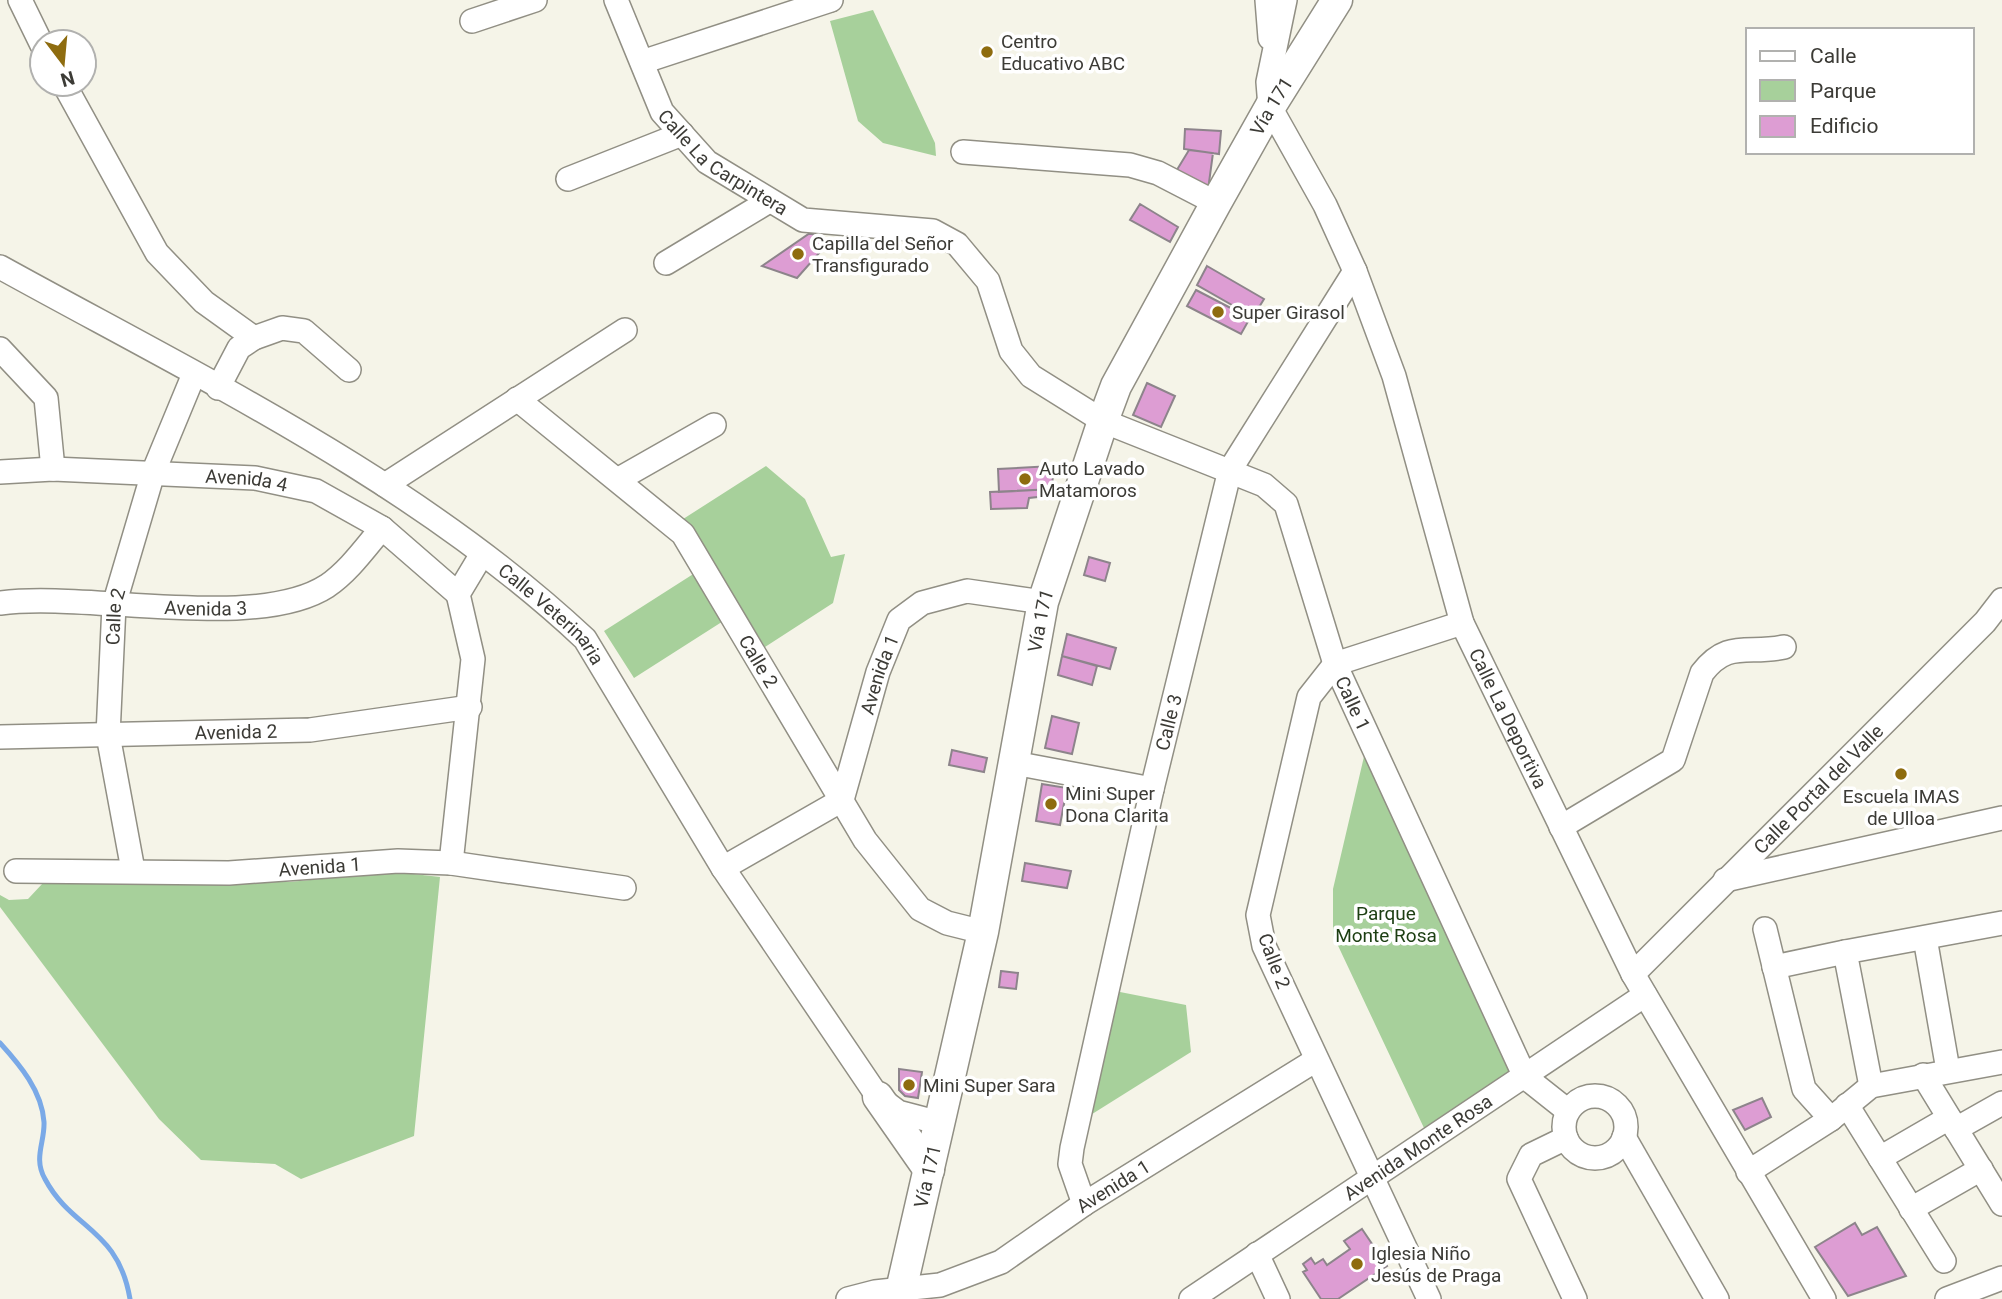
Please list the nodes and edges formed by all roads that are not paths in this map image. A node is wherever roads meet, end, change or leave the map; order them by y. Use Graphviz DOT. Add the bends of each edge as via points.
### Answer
graph roads {
  1 [pos="20,0"];
  2 [pos="535,0"];
  3 [pos="616,0"];
  4 [pos="831,0"];
  5 [pos="1267,0"];
  6 [pos="1285,0"];
  7 [pos="1337,0"];
  8 [pos="472,21"];
  9 [pos="34,28"];
  10 [pos="1272,59"];
  11 [pos="642,62"];
  12 [pos="72,98"];
  13 [pos="1270,107"];
  14 [pos="682,134"];
  15 [pos="962,152"];
  16 [pos="568,179"];
  17 [pos="769,201"];
  18 [pos="1216,203"];
  19 [pos="666,263"];
  20 [pos="0,267"];
  21 [pos="1355,271"];
  22 [pos="625,330"];
  23 [pos="254,338"];
  24 [pos="0,349"];
  25 [pos="349,370"];
  26 [pos="194,374"];
  27 [pos="218,388"];
  28 [pos="517,399"];
  29 [pos="1103,421"];
  30 [pos="714,425"];
  31 [pos="52,469"];
  32 [pos="1230,470"];
  33 [pos="0,472"];
  34 [pos="153,472"];
  35 [pos="619,479"];
  36 [pos="385,485"];
  37 [pos="382,528"];
  38 [pos="482,554"];
  39 [pos="458,594"];
  40 [pos="1043,602"];
  41 [pos="0,603"];
  42 [pos="114,605"];
  43 [pos="1999,610"];
  44 [pos="1462,623"];
  45 [pos="1784,647"];
  46 [pos="1335,664"];
  47 [pos="470,707"];
  48 [pos="108,735"];
  49 [pos="0,737"];
  50 [pos="1014,763"];
  51 [pos="1152,789"];
  52 [pos="842,800"];
  53 [pos="2002,818"];
  54 [pos="1561,827"];
  55 [pos="451,863"];
  56 [pos="723,868"];
  57 [pos="133,870"];
  58 [pos="16,871"];
  59 [pos="1724,880"];
  60 [pos="624,888"];
  61 [pos="2002,923"];
  62 [pos="1765,929"];
  63 [pos="983,932"];
  64 [pos="1925,938"];
  65 [pos="1845,953"];
  66 [pos="1774,967"];
  67 [pos="1633,974"];
  68 [pos="1645,995"];
  69 [pos="1316,1060"];
  70 [pos="2002,1062"];
  71 [pos="1948,1070"];
  72 [pos="1923,1075"];
  73 [pos="1525,1077"];
  74 [pos="1871,1086"];
  75 [pos="878,1097"];
  76 [pos="2002,1103"];
  77 [pos="1568,1111"];
  78 [pos="1839,1112"];
  79 [pos="940,1124"];
  80 [pos="1953,1124"];
  81 [pos="1566,1138"];
  82 [pos="1624,1138"];
  83 [pos="1880,1158"];
  84 [pos="929,1170"];
  85 [pos="1748,1172"];
  86 [pos="1990,1175"];
  87 [pos="1373,1176"];
  88 [pos="1084,1204"];
  89 [pos="2002,1204"];
  90 [pos="1911,1209"];
  91 [pos="1257,1254"];
  92 [pos="1944,1261"];
  93 [pos="2002,1278"];
  94 [pos="900,1294"];
  95 [pos="848,1299"];
  96 [pos="1191,1299"];
  97 [pos="1278,1299"];
  98 [pos="1429,1299"];
  99 [pos="1575,1299"];
  100 [pos="1717,1299"];
  101 [pos="1824,1299"];
  102 [pos="1947,1299"];
  1 -- 9 [label="street"];
  2 -- 8 [label="street"];
  3 -- 11 [label="street, Calle La Carpintera"];
  4 -- 11 [label="street"];
  5 -- 10 [label="street"];
  6 -- 10 [label="street"];
  7 -- 13 [label="main road, Vía 171"];
  10 -- 13 [label="street"];
  11 -- 14 [label="street, Calle La Carpintera" via="662,112"];
  12 -- 23 [label="street" via="157,253 204,302"];
  13 -- 18 [label="main road, Vía 171"];
  13 -- 21 [label="street, Calle La Deportiva" via="1325,205"];
  14 -- 16 [label="street"];
  14 -- 17 [label="street, Calle La Carpintera" via="707,162"];
  15 -- 18 [label="street" via="1130,165 1158,173"];
  17 -- 19 [label="street"];
  17 -- 29 [label="street, Calle La Carpintera" via="803,220 933,231 957,244 988,281 1011,351 1031,376"];
  18 -- 29 [label="main road, Vía 171" via="1115,386"];
  20 -- 26 [label="street, Calle Veterinaria"];
  21 -- 32 [label="street, Calle 3"];
  21 -- 44 [label="street, Calle La Deportiva" via="1394,376"];
  22 -- 28 [label="street"];
  23 -- 25 [label="street" via="282,328 304,331"];
  23 -- 27 [label="street" via="239,348"];
  24 -- 31 [label="street" via="46,398"];
  26 -- 27 [label="street, Calle Veterinaria"];
  26 -- 34 [label="street, Calle 2"];
  27 -- 36 [label="street, Calle Veterinaria"];
  28 -- 35 [label="street, Calle 2"];
  28 -- 36 [label="street"];
  29 -- 32 [label="street, Calle 1"];
  29 -- 40 [label="main road, Vía 171"];
  30 -- 35 [label="street"];
  31 -- 33 [label="street, Avenida 4"];
  31 -- 34 [label="street, Avenida 4"];
  32 -- 46 [label="street, Calle 1" via="1264,485 1286,504"];
  32 -- 51 [label="street, Calle 3"];
  34 -- 37 [label="street, Avenida 4" via="255,478 316,491"];
  34 -- 42 [label="street, Calle 2"];
  35 -- 52 [label="street, Calle 2" via="683,534"];
  36 -- 38 [label="street, Calle Veterinaria"];
  37 -- 39 [label="street, Avenida 4"];
  37 -- 42 [label="street, Avenida 3" via="328,586 297,601 240,607"];
  38 -- 39 [label="street"];
  38 -- 56 [label="street, Calle Veterinaria" via="585,639"];
  39 -- 47 [label="street" via="473,659"];
  40 -- 50 [label="main road, Vía 171"];
  40 -- 52 [label="street, Avenida 1" via="967,591 922,603 899,620 878,671"];
  41 -- 42 [label="street, Avenida 3"];
  42 -- 48 [label="street, Calle 2"];
  43 -- 59 [label="street, Calle Portal del Valle"];
  44 -- 46 [label="street"];
  44 -- 54 [label="street, Calle La Deportiva"];
  45 -- 54 [label="street" via="1732,649 1710,662 1702,673 1673,761"];
  46 -- 69 [label="street, Calle 2" via="1309,697 1258,915 1264,946"];
  46 -- 73 [label="street, Calle 1"];
  47 -- 48 [label="street, Avenida 2" via="310,730"];
  47 -- 55 [label="street"];
  48 -- 49 [label="street, Avenida 2"];
  48 -- 57 [label="street, Calle 2"];
  50 -- 51 [label="street"];
  50 -- 63 [label="main road, Vía 171"];
  51 -- 88 [label="street, Calle 3" via="1072,1147 1070,1164"];
  52 -- 56 [label="street"];
  52 -- 63 [label="street, Calle 2" via="865,840 920,909 947,923"];
  53 -- 59 [label="street"];
  54 -- 67 [label="street, Calle La Deportiva"];
  55 -- 57 [label="street, Avenida 1" via="398,861 229,873"];
  55 -- 60 [label="street, Avenida 1"];
  56 -- 75 [label="street, Calle Veterinaria"];
  57 -- 58 [label="street, Avenida 1"];
  59 -- 67 [label="street, Calle Portal del Valle"];
  61 -- 64 [label="street"];
  62 -- 66 [label="street"];
  63 -- 79 [label="main road, Vía 171"];
  64 -- 65 [label="street"];
  64 -- 71 [label="street"];
  65 -- 66 [label="street"];
  65 -- 74 [label="street"];
  66 -- 78 [label="street" via="1804,1089"];
  67 -- 68 [label="street, Calle La Deportiva"];
  68 -- 73 [label="street, Avenida Monte Rosa"];
  68 -- 85 [label="street, Calle La Deportiva"];
  69 -- 87 [label="street, Calle 2"];
  69 -- 88 [label="street, Avenida 1"];
  70 -- 71 [label="street"];
  71 -- 72 [label="street"];
  72 -- 74 [label="street"];
  72 -- 80 [label="street"];
  73 -- 77 [label="street"];
  73 -- 87 [label="street, Avenida Monte Rosa"];
  74 -- 78 [label="street"];
  75 -- 79 [label="street, Calle Veterinaria" via="898,1112"];
  75 -- 84 [label="main road"];
  76 -- 80 [label="street"];
  77 -- 81 [label="street"];
  77 -- 82 [label="street" via="1593,1096 1612,1101 1625,1118"];
  78 -- 83 [label="street"];
  78 -- 85 [label="street"];
  79 -- 84 [label="main road, Vía 171"];
  80 -- 83 [label="street"];
  80 -- 86 [label="street"];
  81 -- 82 [label="street" via="1580,1154 1601,1157 1619,1147"];
  81 -- 99 [label="street" via="1531,1155 1519,1179"];
  82 -- 100 [label="street"];
  83 -- 90 [label="street"];
  84 -- 94 [label="main road, Vía 171"];
  85 -- 101 [label="street, Calle La Deportiva"];
  86 -- 89 [label="street"];
  86 -- 90 [label="street"];
  87 -- 91 [label="street, Avenida Monte Rosa"];
  87 -- 98 [label="street"];
  88 -- 94 [label="street, Avenida 1" via="1001,1262 940,1285"];
  90 -- 92 [label="street"];
  91 -- 96 [label="street, Avenida Monte Rosa"];
  91 -- 97 [label="street"];
  93 -- 102 [label="street"];
  94 -- 95 [label="street, Avenida 1"];
}
